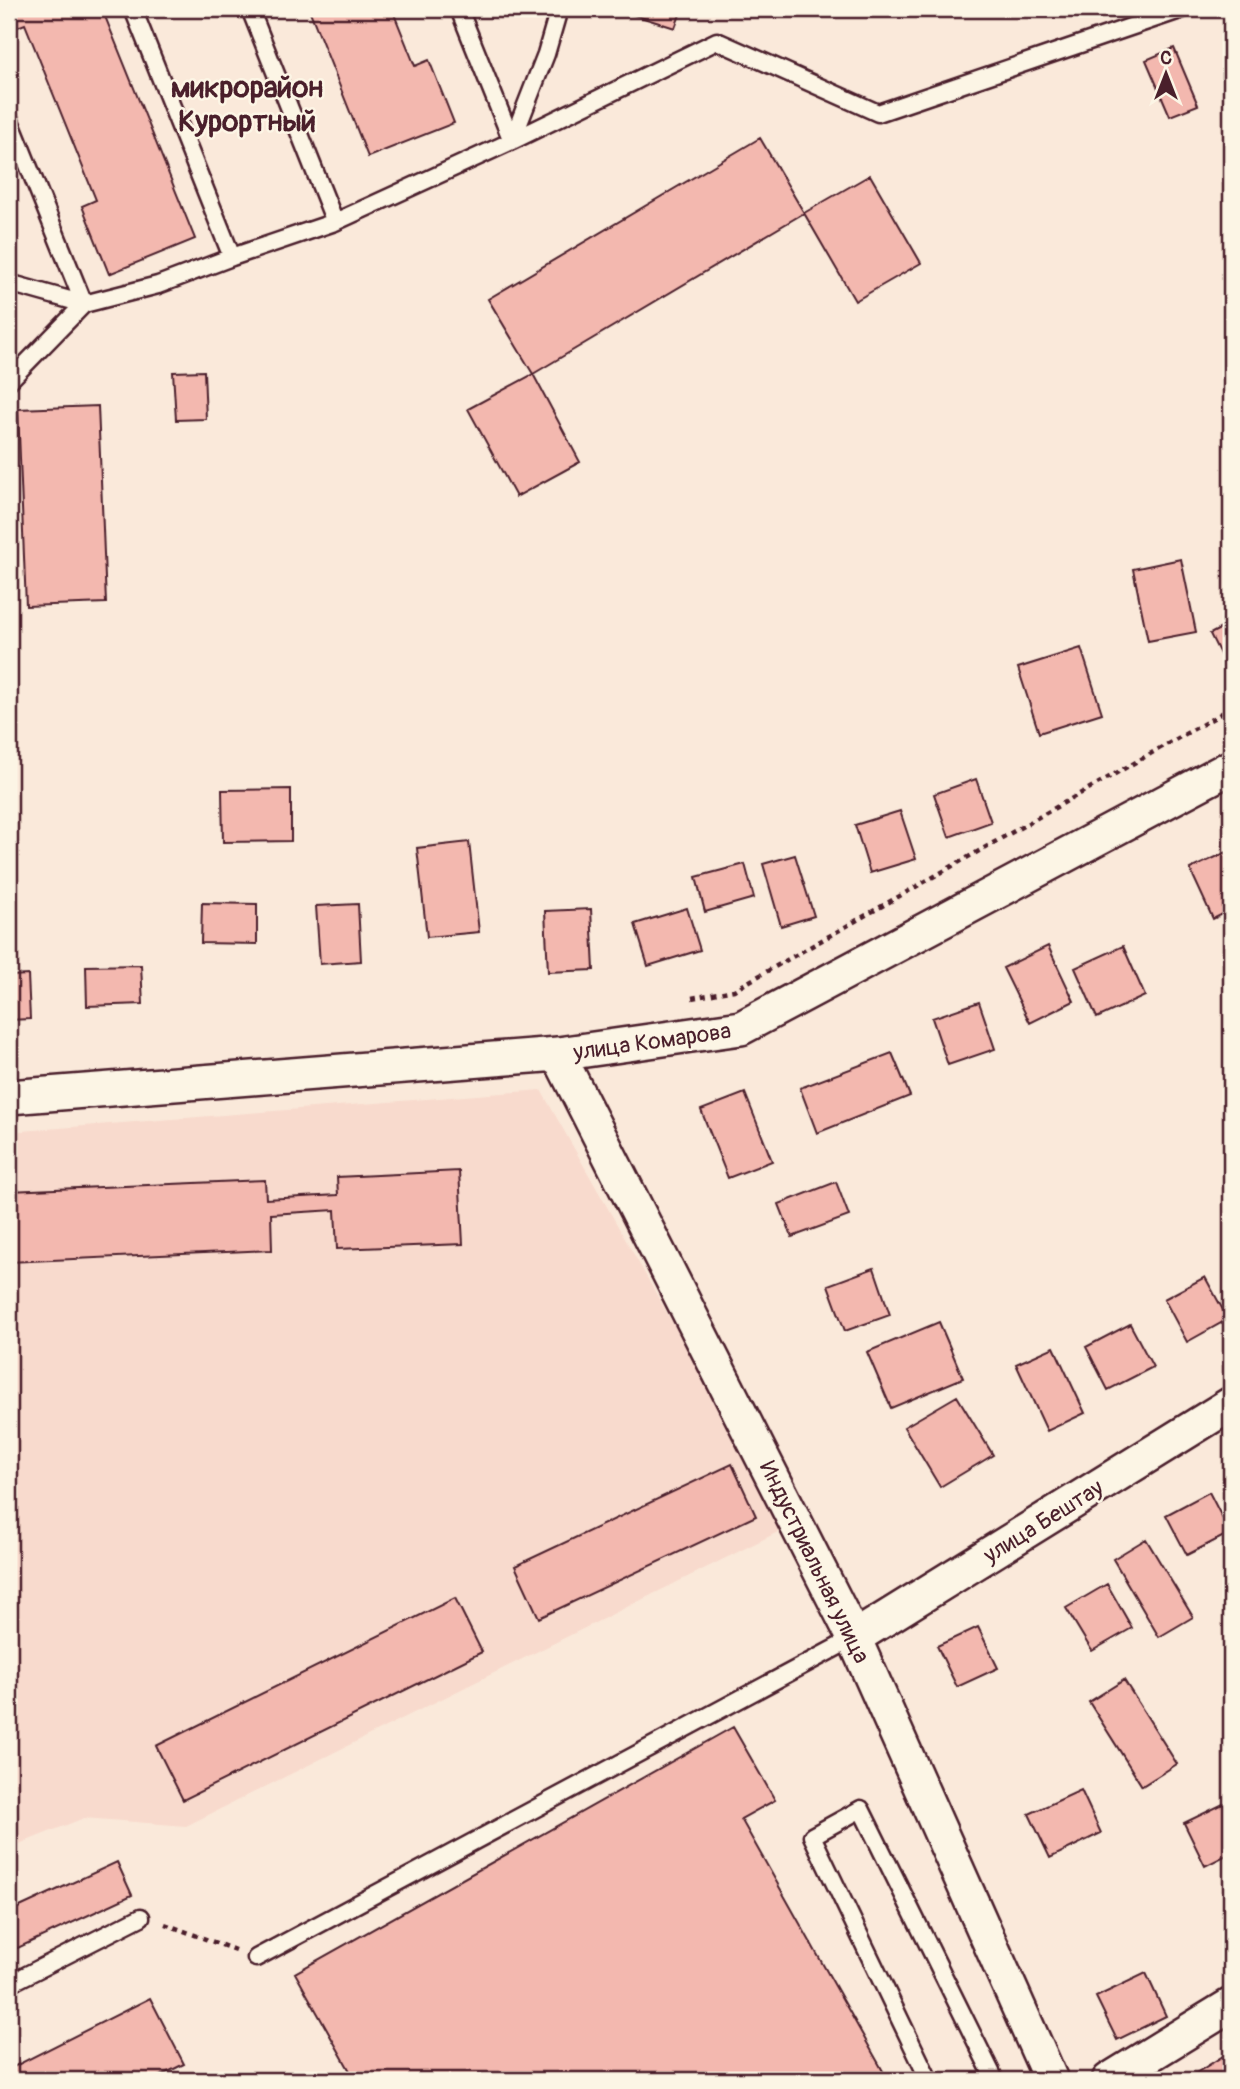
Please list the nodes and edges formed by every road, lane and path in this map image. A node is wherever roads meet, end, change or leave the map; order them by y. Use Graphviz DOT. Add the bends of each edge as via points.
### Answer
graph roads {
  1 [pos="133,9"];
  2 [pos="250,9"];
  3 [pos="458,9"];
  4 [pos="559,9"];
  5 [pos="1183,9"];
  6 [pos="9,118"];
  7 [pos="512,141"];
  8 [pos="335,222"];
  9 [pos="232,257"];
  10 [pos="9,283"];
  11 [pos="85,304"];
  12 [pos="9,381"];
  13 [pos="1231,708"];
  14 [pos="1231,767"];
  15 [pos="680,1000"];
  16 [pos="558,1054"];
  17 [pos="9,1097"];
  18 [pos="1231,1404"];
  19 [pos="854,1638"];
  20 [pos="141,1917"];
  21 [pos="256,1958"];
  22 [pos="9,1984"];
  23 [pos="1231,2005"];
  24 [pos="929,2080"];
  25 [pos="995,2080"];
  26 [pos="1051,2080"];
  27 [pos="1109,2080"];
  1 -- 9 [label="lane"];
  2 -- 8 [label="lane"];
  3 -- 7 [label="lane"];
  4 -- 7 [label="lane"];
  5 -- 7 [label="lane" via="878,113 717,41"];
  6 -- 11 [label="lane"];
  7 -- 8 [label="lane"];
  8 -- 9 [label="lane"];
  9 -- 11 [label="lane" via="158,285"];
  10 -- 11 [label="lane"];
  11 -- 12 [label="lane"];
  13 -- 15 [label="path" via="734,990"];
  14 -- 16 [label="street, улица Комарова" via="740,1028"];
  16 -- 17 [label="street, улица Комарова"];
  16 -- 19 [label="street, Индустриальная улица"];
  18 -- 19 [label="street, улица Бештау"];
  19 -- 21 [label="lane"];
  19 -- 26 [label="street, Индустриальная улица"];
  20 -- 21 [label="path"];
  20 -- 22 [label="lane"];
  23 -- 27 [label="street"];
  24 -- 25 [label="lane" via="812,1836 861,1809"];
}
